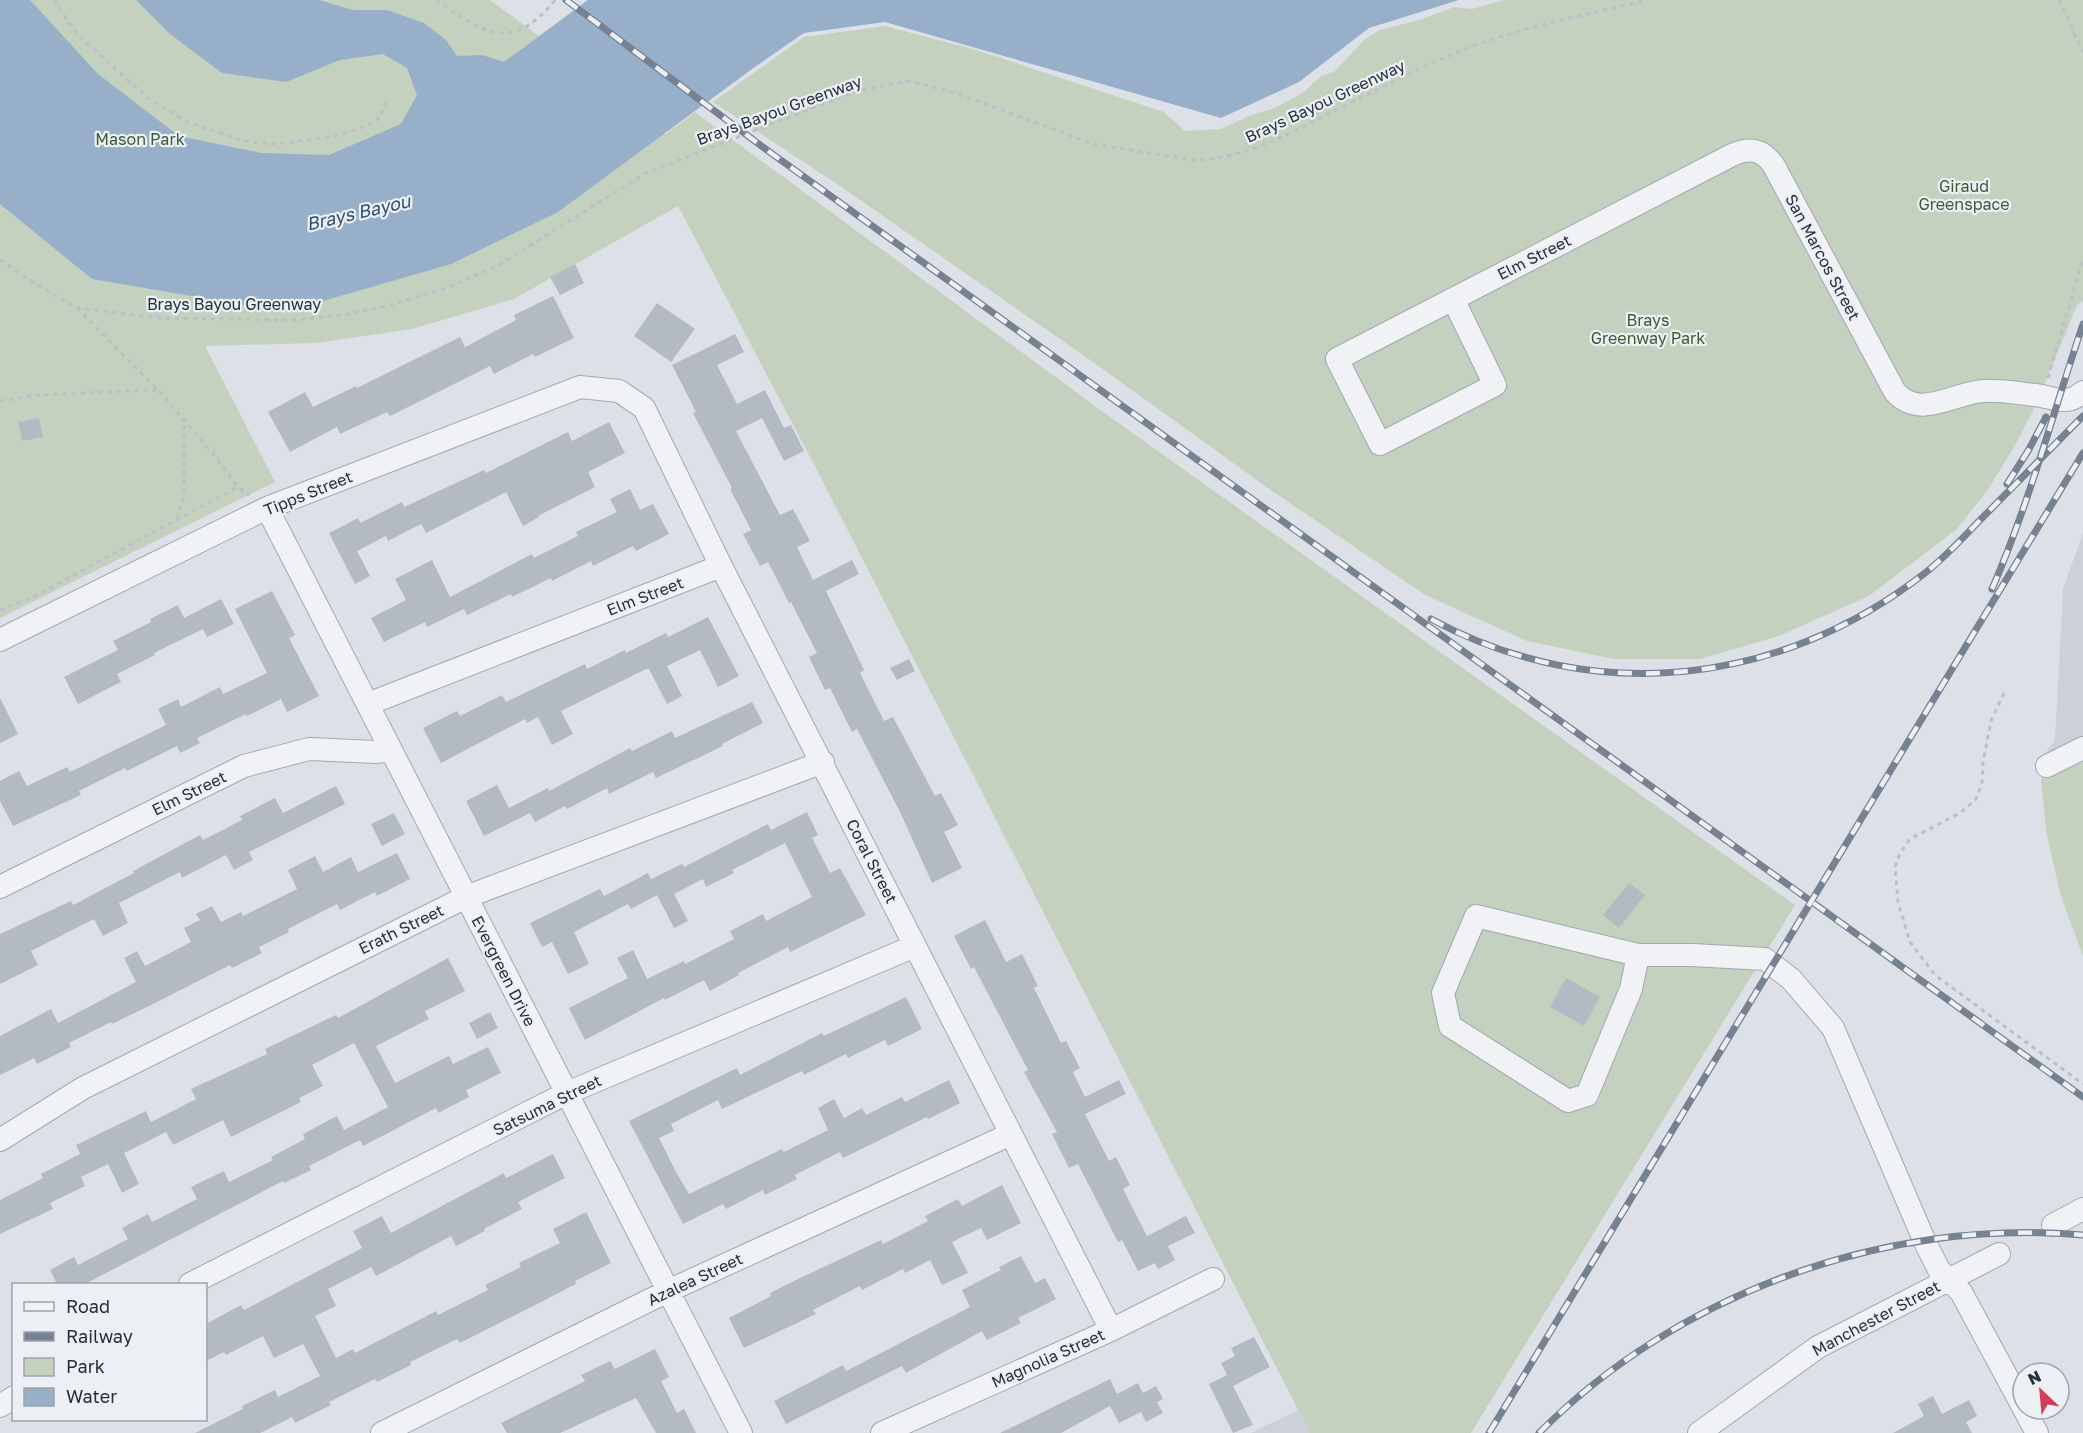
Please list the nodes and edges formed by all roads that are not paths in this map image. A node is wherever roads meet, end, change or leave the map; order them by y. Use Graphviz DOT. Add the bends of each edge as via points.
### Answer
graph roads {
  1 [pos="1732,155"];
  2 [pos="1453,299"];
  3 [pos="2083,392"];
  4 [pos="627,397"];
  5 [pos="267,508"];
  6 [pos="721,566"];
  7 [pos="0,640"];
  8 [pos="368,704"];
  9 [pos="2083,748"];
  10 [pos="391,750"];
  11 [pos="823,762"];
  12 [pos="2047,766"];
  13 [pos="0,887"];
  14 [pos="466,897"];
  15 [pos="915,946"];
  16 [pos="1638,955"];
  17 [pos="567,1093"];
  18 [pos="1011,1134"];
  19 [pos="0,1140"];
  20 [pos="2083,1209"];
  21 [pos="2053,1224"];
  22 [pos="1999,1254"];
  23 [pos="1213,1279"];
  24 [pos="1949,1280"];
  25 [pos="192,1283"];
  26 [pos="668,1291"];
  27 [pos="1111,1330"];
  28 [pos="2011,1384"];
  29 [pos="382,1433"];
  30 [pos="741,1433"];
  31 [pos="882,1433"];
  32 [pos="1699,1433"];
  1 -- 2 [label="street, Elm Street"];
  1 -- 3 [label="street, San Marcos Street" via="1754,150 1769,159 1895,392 1907,402 1933,404 1985,391 2043,395 2067,401"];
  2 -- 2 [label="street, Elm Street" via="1337,359 1380,444 1495,385"];
  4 -- 5 [label="street, Tipps Street" via="619,391 580,387"];
  4 -- 6 [label="street, Coral Street" via="644,408"];
  5 -- 7 [label="street, Tipps Street"];
  5 -- 8 [label="street, Evergreen Drive"];
  6 -- 8 [label="street, Elm Street"];
  6 -- 11 [label="street, Coral Street"];
  8 -- 10 [label="street, Evergreen Drive"];
  9 -- 12 [label="street"];
  10 -- 13 [label="street, Elm Street" via="309,749 244,766"];
  10 -- 14 [label="street, Evergreen Drive"];
  11 -- 14 [label="street, Erath Street"];
  11 -- 15 [label="street, Coral Street"];
  14 -- 17 [label="street, Evergreen Drive"];
  14 -- 19 [label="street, Erath Street" via="83,1088"];
  15 -- 17 [label="street, Satsuma Street"];
  15 -- 18 [label="street, Coral Street"];
  16 -- 16 [label="street" via="1476,916 1443,993 1450,1026 1568,1101 1587,1095 1631,989"];
  16 -- 24 [label="street" via="1765,959 1791,979 1833,1028 1925,1242 1939,1270"];
  17 -- 25 [label="street, Satsuma Street"];
  17 -- 26 [label="street, Evergreen Drive"];
  18 -- 26 [label="street, Azalea Street"];
  18 -- 27 [label="street, Coral Street"];
  20 -- 21 [label="street"];
  22 -- 24 [label="street, Manchester Street"];
  23 -- 27 [label="street, Magnolia Street"];
  24 -- 28 [label="street" via="1961,1292"];
  24 -- 32 [label="street, Manchester Street" via="1818,1347"];
  26 -- 29 [label="street, Azalea Street"];
  26 -- 30 [label="street, Evergreen Drive"];
  27 -- 31 [label="street, Magnolia Street"];
}
